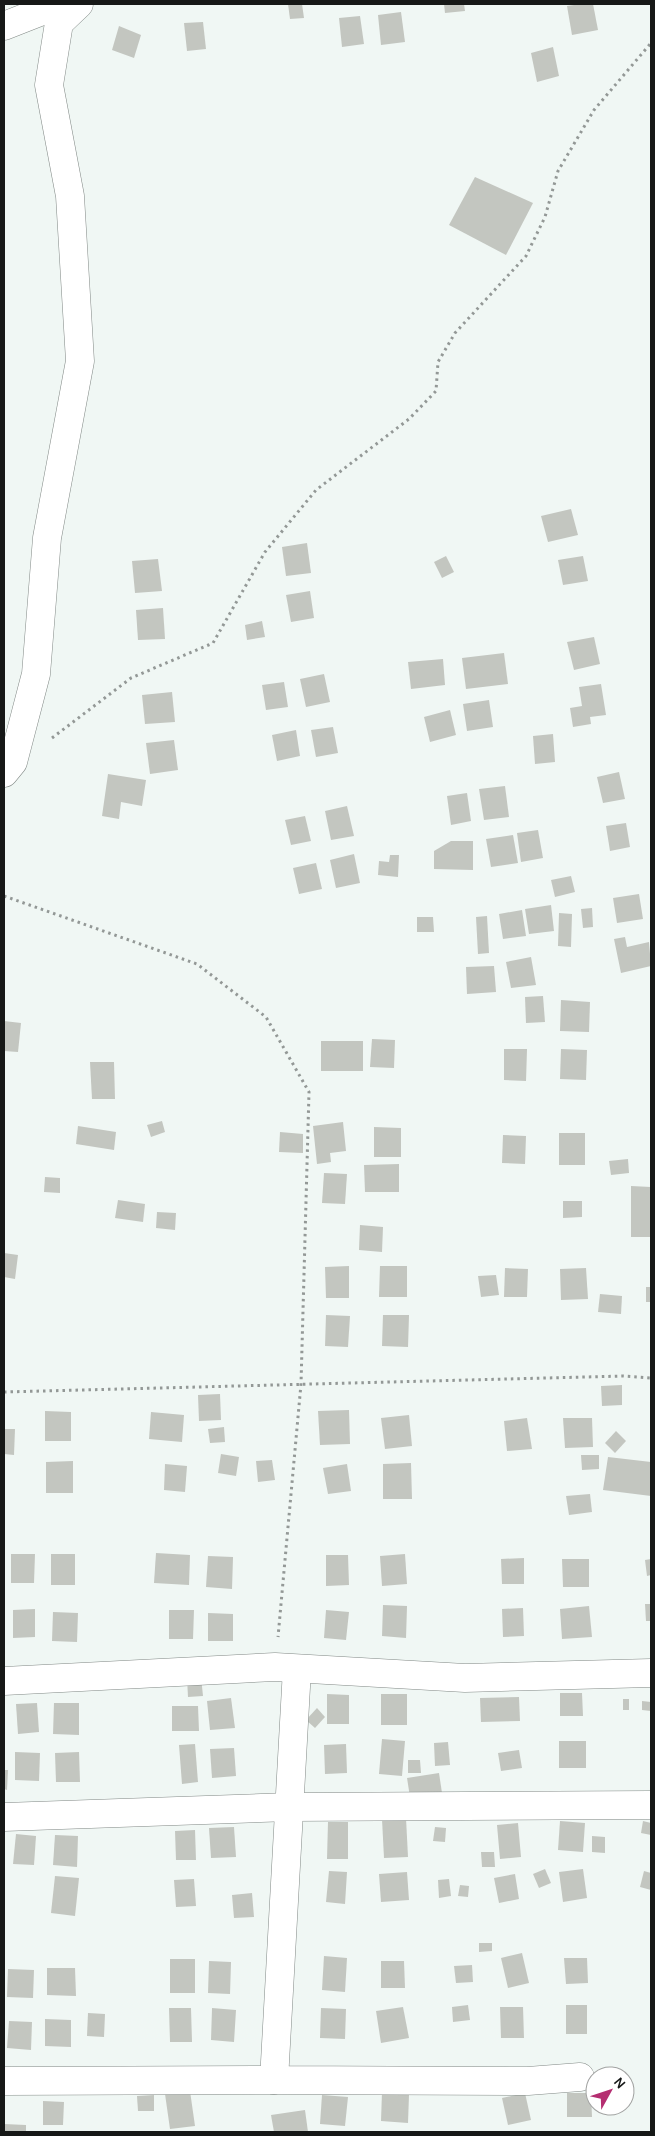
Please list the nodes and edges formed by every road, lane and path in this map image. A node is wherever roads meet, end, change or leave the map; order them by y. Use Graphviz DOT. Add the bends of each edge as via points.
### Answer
graph roads {
  1 [pos="60,4"];
  2 [pos="79,4"];
  3 [pos="4,26"];
  4 [pos="651,43"];
  5 [pos="51,738"];
  6 [pos="4,772"];
  7 [pos="4,896"];
  8 [pos="651,1378"];
  9 [pos="301,1384"];
  10 [pos="4,1392"];
  11 [pos="286,1668"];
  12 [pos="651,1673"];
  13 [pos="4,1681"];
  14 [pos="651,1805"];
  15 [pos="289,1807"];
  16 [pos="4,1817"];
  17 [pos="580,2077"];
  18 [pos="274,2080"];
  19 [pos="4,2081"];
  1 -- 3 [label="street"];
  2 -- 6 [label="street" via="59,23 49,86 70,196 80,361 47,538 36,674 13,762"];
  4 -- 5 [label="path" via="594,110 558,171 545,217 526,256 455,333 438,362 436,391 409,419 316,490 265,552 213,642 130,678"];
  7 -- 9 [label="path" via="198,964 266,1017 309,1092"];
  8 -- 9 [label="path"];
  9 -- 10 [label="path"];
  9 -- 11 [label="path"];
  11 -- 12 [label="street" via="465,1678"];
  11 -- 13 [label="street"];
  11 -- 15 [label="street"];
  14 -- 15 [label="street"];
  15 -- 16 [label="street"];
  15 -- 18 [label="street"];
  17 -- 18 [label="street" via="528,2082"];
  18 -- 19 [label="street"];
}
